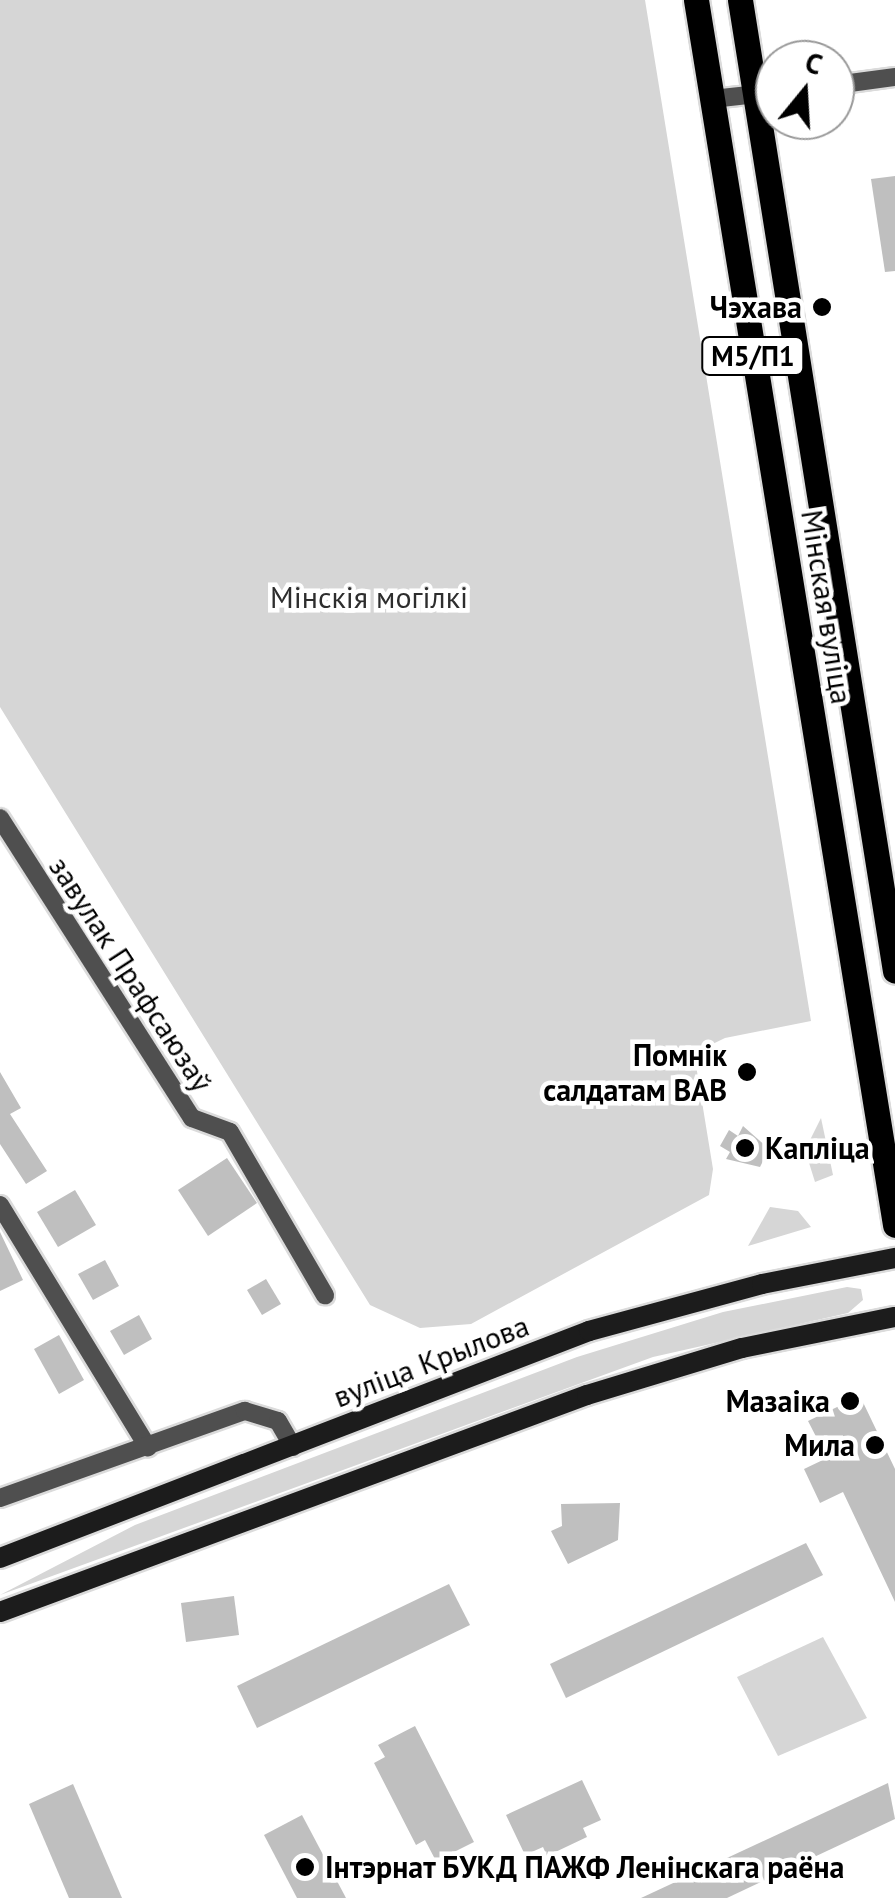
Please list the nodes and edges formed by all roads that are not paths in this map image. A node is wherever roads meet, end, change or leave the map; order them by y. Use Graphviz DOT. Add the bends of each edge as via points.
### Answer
graph roads {
  1 [pos="696,0"];
  2 [pos="740,0"];
  3 [pos="755,56"];
  4 [pos="895,77"];
  5 [pos="855,82"];
  6 [pos="755,94"];
  7 [pos="712,99"];
  8 [pos="772,140"];
  9 [pos="0,818"];
  10 [pos="895,971"];
  11 [pos="0,1204"];
  12 [pos="895,1225"];
  13 [pos="895,1258"];
  14 [pos="324,1294"];
  15 [pos="895,1316"];
  16 [pos="148,1447"];
  17 [pos="293,1447"];
  18 [pos="0,1498"];
  19 [pos="0,1558"];
  20 [pos="0,1612"];
  1 -- 7 [label="main road, Мінская вуліца / М5/П1"];
  2 -- 3 [label="main road, Мінская вуліца / М5/П1"];
  4 -- 5 [label="street"];
  6 -- 7 [label="street"];
  7 -- 12 [label="main road, Мінская вуліца / М5/П1"];
  8 -- 10 [label="main road, Мінская вуліца / М5/П1"];
  9 -- 14 [label="street, завулак Прафсаюзаў" via="192,1118 230,1132"];
  11 -- 16 [label="street"];
  13 -- 17 [label="main road, вуліца Крылова" via="590,1331"];
  15 -- 20 [label="main road" via="742,1348 587,1395"];
  16 -- 17 [label="street" via="244,1411 278,1422"];
  16 -- 18 [label="street"];
  17 -- 19 [label="main road, вуліца Крылова"];
}
